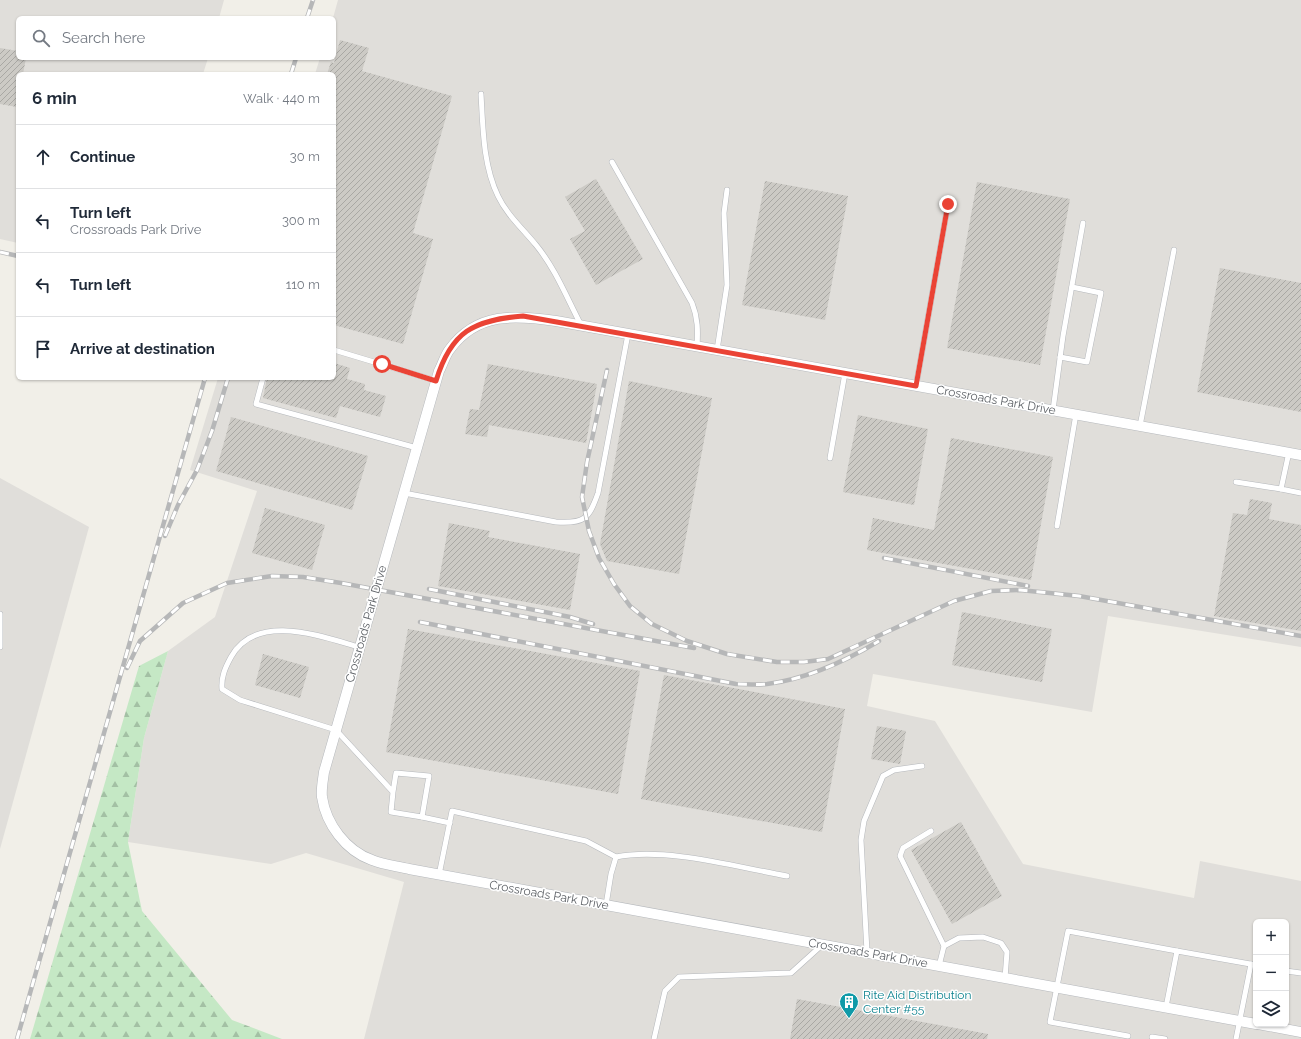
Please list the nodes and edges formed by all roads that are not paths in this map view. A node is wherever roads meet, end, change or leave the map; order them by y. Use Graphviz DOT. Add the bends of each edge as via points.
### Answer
graph roads {
  1 [pos="481,94"];
  2 [pos="612,162"];
  3 [pos="727,190"];
  4 [pos="948,204"];
  5 [pos="1083,223"];
  6 [pos="1174,250"];
  7 [pos="1072,287"];
  8 [pos="582,326"];
  9 [pos="628,334"];
  10 [pos="697,347"];
  11 [pos="717,350"];
  12 [pos="336,351"];
  13 [pos="1060,357"];
  14 [pos="845,373"];
  15 [pos="262,380"];
  16 [pos="436,381"];
  17 [pos="916,386"];
  18 [pos="1053,410"];
  19 [pos="1076,414"];
  20 [pos="1140,426"];
  21 [pos="417,448"];
  22 [pos="1288,452"];
  23 [pos="1301,455"];
  24 [pos="830,458"];
  25 [pos="1236,482"];
  26 [pos="1281,489"];
  27 [pos="404,493"];
  28 [pos="1301,493"];
  29 [pos="1057,526"];
  30 [pos="0,614"];
  31 [pos="0,646"];
  32 [pos="359,647"];
  33 [pos="336,730"];
  34 [pos="922,766"];
  35 [pos="393,792"];
  36 [pos="422,817"];
  37 [pos="450,823"];
  38 [pos="931,831"];
  39 [pos="616,857"];
  40 [pos="439,875"];
  41 [pos="787,876"];
  42 [pos="606,905"];
  43 [pos="823,944"];
  44 [pos="944,946"];
  45 [pos="1177,951"];
  46 [pos="867,952"];
  47 [pos="1253,965"];
  48 [pos="939,966"];
  49 [pos="1289,971"];
  50 [pos="1301,973"];
  51 [pos="1005,978"];
  52 [pos="1057,987"];
  53 [pos="1166,1008"];
  54 [pos="1240,1021"];
  55 [pos="1253,1023"];
  56 [pos="1274,1027"];
  57 [pos="1301,1032"];
  58 [pos="1128,1036"];
  59 [pos="1152,1037"];
  60 [pos="654,1039"];
  61 [pos="1165,1039"];
  62 [pos="1236,1039"];
  1 -- 8 [label="lane" via="489,171 499,197 517,225 536,246 561,285"];
  2 -- 10 [label="lane" via="692,303 697,314"];
  3 -- 11 [label="lane" via="724,213 727,285"];
  4 -- 17 [label="lane"];
  5 -- 7 [label="lane"];
  6 -- 20 [label="lane"];
  7 -- 13 [label="lane"];
  7 -- 13 [label="lane" via="1101,293 1087,362"];
  8 -- 9 [label="street, Crossroads Park Drive"];
  8 -- 16 [label="street, Crossroads Park Drive" via="523,316 497,318 479,324 462,334 449,350"];
  9 -- 10 [label="street, Crossroads Park Drive"];
  9 -- 27 [label="lane" via="598,493 592,509 582,521 556,522"];
  10 -- 11 [label="street, Crossroads Park Drive"];
  11 -- 14 [label="street, Crossroads Park Drive"];
  12 -- 16 [label="lane"];
  13 -- 18 [label="lane"];
  14 -- 17 [label="street, Crossroads Park Drive"];
  14 -- 24 [label="lane"];
  15 -- 21 [label="lane" via="256,404"];
  16 -- 21 [label="street, Crossroads Park Drive"];
  17 -- 18 [label="street, Crossroads Park Drive"];
  18 -- 19 [label="street, Crossroads Park Drive"];
  19 -- 20 [label="street, Crossroads Park Drive"];
  19 -- 29 [label="lane"];
  20 -- 22 [label="street, Crossroads Park Drive"];
  21 -- 27 [label="street, Crossroads Park Drive"];
  22 -- 23 [label="street, Crossroads Park Drive"];
  22 -- 26 [label="lane"];
  25 -- 26 [label="lane"];
  26 -- 28 [label="lane"];
  27 -- 32 [label="street, Crossroads Park Drive"];
  30 -- 31 [label="lane"];
  32 -- 33 [label="street, Crossroads Park Drive"];
  32 -- 33 [label="lane" via="317,635 270,631 251,636 234,651 221,679 222,689 240,700"];
  33 -- 35 [label="lane"];
  33 -- 40 [label="street, Crossroads Park Drive" via="324,772 322,795 325,810 339,836 354,851 372,860"];
  34 -- 46 [label="lane" via="894,770 883,776 864,821 861,840"];
  35 -- 36 [label="lane" via="392,812"];
  35 -- 36 [label="lane" via="396,773 429,776"];
  36 -- 37 [label="lane"];
  37 -- 39 [label="lane" via="452,811 467,813 586,841"];
  37 -- 40 [label="lane"];
  38 -- 44 [label="lane" via="903,848 900,856"];
  39 -- 41 [label="lane" via="668,854"];
  39 -- 42 [label="lane"];
  40 -- 42 [label="street, Crossroads Park Drive"];
  42 -- 43 [label="street, Crossroads Park Drive"];
  43 -- 46 [label="street, Crossroads Park Drive"];
  43 -- 60 [label="lane" via="792,973 679,977 665,991"];
  44 -- 48 [label="lane"];
  44 -- 51 [label="lane" via="959,938 984,937 1001,943 1007,952"];
  45 -- 47 [label="lane"];
  45 -- 52 [label="lane" via="1068,931"];
  45 -- 53 [label="lane"];
  46 -- 48 [label="street, Crossroads Park Drive"];
  47 -- 54 [label="lane"];
  48 -- 51 [label="street, Crossroads Park Drive"];
  49 -- 50 [label="lane"];
  51 -- 52 [label="street, Crossroads Park Drive"];
  52 -- 53 [label="street, Crossroads Park Drive"];
  52 -- 58 [label="lane" via="1050,1022"];
  53 -- 54 [label="street, Crossroads Park Drive"];
  54 -- 55 [label="street, Crossroads Park Drive"];
  54 -- 62 [label="lane"];
  56 -- 57 [label="street, Crossroads Park Drive"];
  59 -- 61 [label="lane"];
}
